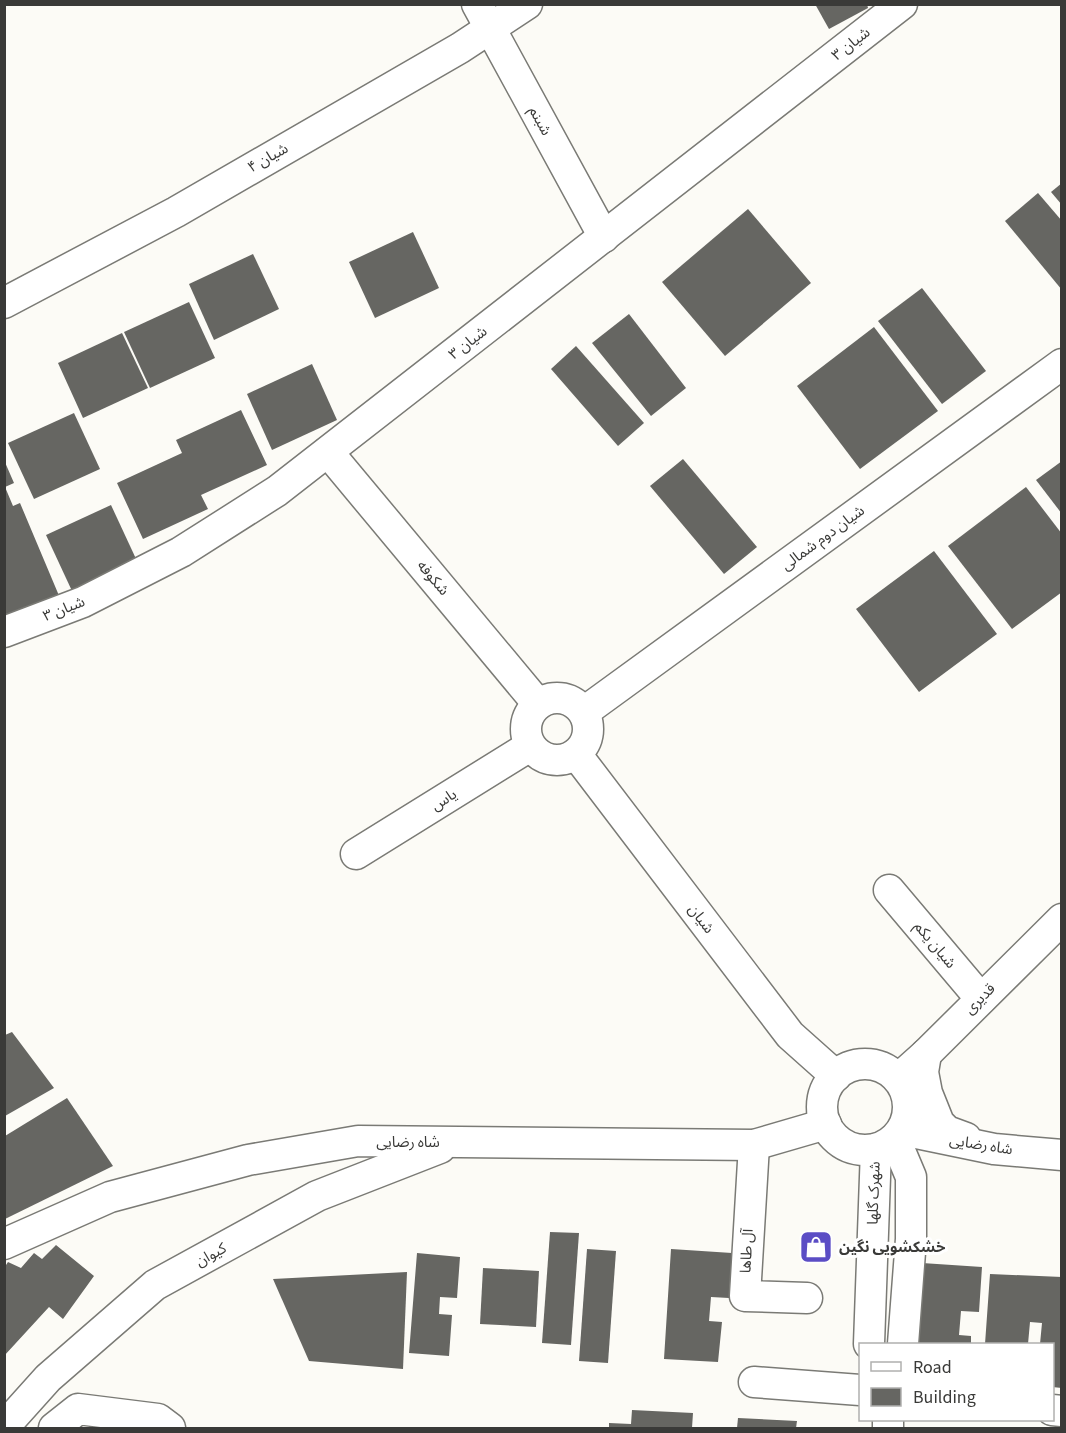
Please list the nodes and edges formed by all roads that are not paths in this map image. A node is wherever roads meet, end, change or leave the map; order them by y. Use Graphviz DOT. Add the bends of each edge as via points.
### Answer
graph roads {
  1 [pos="527,4"];
  2 [pos="902,4"];
  3 [pos="483,17"];
  4 [pos="604,237"];
  5 [pos="4,303"];
  6 [pos="1062,364"];
  7 [pos="328,452"];
  8 [pos="4,632"];
  9 [pos="538,704"];
  10 [pos="584,712"];
  11 [pos="530,746"];
  12 [pos="576,754"];
  13 [pos="356,854"];
  14 [pos="889,890"];
  15 [pos="1062,919"];
  16 [pos="981,999"];
  17 [pos="926,1054"];
  18 [pos="836,1076"];
  19 [pos="898,1079"];
  20 [pos="826,1124"];
  21 [pos="891,1139"];
  22 [pos="456,1142"];
  23 [pos="754,1145"];
  24 [pos="994,1149"];
  25 [pos="1062,1155"];
  26 [pos="4,1244"];
  27 [pos="807,1298"];
  28 [pos="869,1343"];
  29 [pos="903,1343"];
  30 [pos="754,1382"];
  31 [pos="859,1390"];
  32 [pos="4,1427"];
  33 [pos="54,1428"];
  34 [pos="170,1428"];
  1 -- 3 [label="street, شیان ۴"];
  2 -- 4 [label="street, شیان ۳"];
  3 -- 4 [label="street, شبنم"];
  3 -- 5 [label="street, شیان ۴" via="450,54 176,212"];
  4 -- 7 [label="street, شیان ۳"];
  6 -- 10 [label="street, شیان دوم شمالی"];
  7 -- 8 [label="street, شیان ۳" via="277,491 181,552 83,602"];
  7 -- 9 [label="street, شکوفه"];
  9 -- 10 [label="street" via="557,697 577,704"];
  9 -- 11 [label="street" via="527,719"];
  10 -- 12 [label="street" via="589,730 583,748"];
  11 -- 12 [label="street" via="556,760"];
  11 -- 13 [label="street, یاس"];
  12 -- 18 [label="street, شیان" via="790,1035"];
  14 -- 16 [label="street, شیان یکم"];
  15 -- 16 [label="street, قدیری"];
  16 -- 17 [label="street, قدیری"];
  17 -- 19 [label="street, قدیری"];
  17 -- 24 [label="street" via="923,1072 939,1123 947,1131"];
  18 -- 19 [label="street" via="847,1068 874,1065"];
  18 -- 20 [label="street" via="823,1098"];
  19 -- 21 [label="street" via="905,1090 907,1117"];
  20 -- 21 [label="street" via="832,1135 855,1149 865,1150"];
  20 -- 23 [label="street, شاه رضایی"];
  21 -- 24 [label="street, شاه رضایی"];
  21 -- 28 [label="street, شهرک گلها"];
  21 -- 29 [label="street, شهرک گلها" via="911,1177"];
  22 -- 23 [label="street, شاه رضایی"];
  22 -- 26 [label="street, شاه رضایی" via="358,1141 248,1160 110,1197"];
  22 -- 32 [label="street, کیوان" via="317,1196 155,1285 48,1378"];
  23 -- 27 [label="street, آل طاها" via="745,1296"];
  24 -- 25 [label="street, شاه رضایی"];
  30 -- 31 [label="street"];
  33 -- 34 [label="street" via="78,1409 158,1419"];
}
